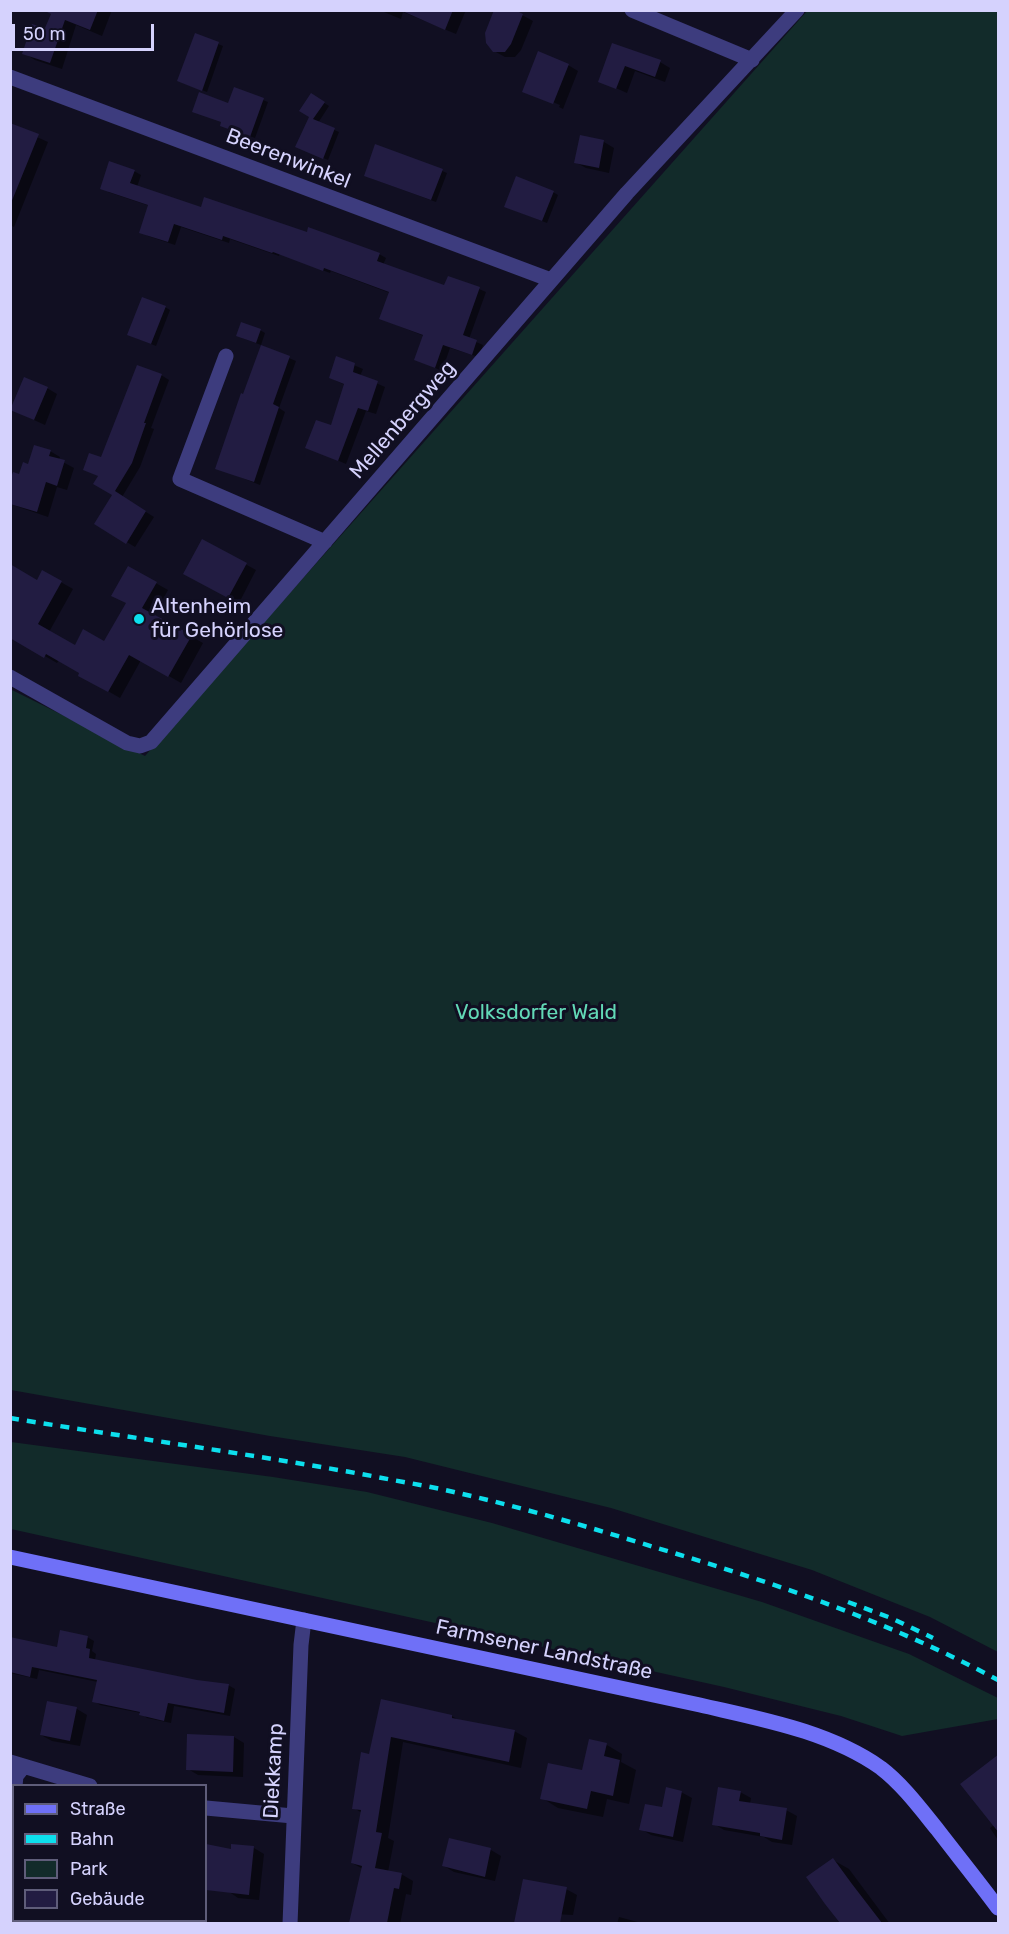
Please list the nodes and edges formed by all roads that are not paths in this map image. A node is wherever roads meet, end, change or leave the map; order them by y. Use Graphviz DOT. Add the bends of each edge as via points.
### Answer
graph roads {
  1 [pos="632,10"];
  2 [pos="797,10"];
  3 [pos="752,60"];
  4 [pos="10,76"];
  5 [pos="551,280"];
  6 [pos="226,356"];
  7 [pos="325,543"];
  8 [pos="10,677"];
  9 [pos="10,1557"];
  10 [pos="304,1620"];
  11 [pos="17,1764"];
  12 [pos="15,1784"];
  13 [pos="87,1784"];
  14 [pos="207,1808"];
  15 [pos="293,1816"];
  16 [pos="12,1874"];
  17 [pos="999,1908"];
  18 [pos="10,1912"];
  19 [pos="290,1923"];
  1 -- 3 [label="street"];
  2 -- 3 [label="street, Mellenbergweg"];
  3 -- 5 [label="street, Mellenbergweg"];
  4 -- 5 [label="street, Beerenwinkel"];
  5 -- 7 [label="street, Mellenbergweg"];
  6 -- 7 [label="street" via="180,479"];
  7 -- 8 [label="street, Mellenbergweg" via="151,742 140,746 127,743"];
  9 -- 10 [label="main road, Farmsener Landstraße"];
  10 -- 15 [label="street, Diekkamp"];
  10 -- 17 [label="main road, Farmsener Landstraße" via="700,1705 834,1743 891,1777"];
  11 -- 12 [label="street"];
  11 -- 13 [label="street"];
  14 -- 15 [label="street"];
  15 -- 19 [label="street, Diekkamp"];
  16 -- 18 [label="street"];
}
